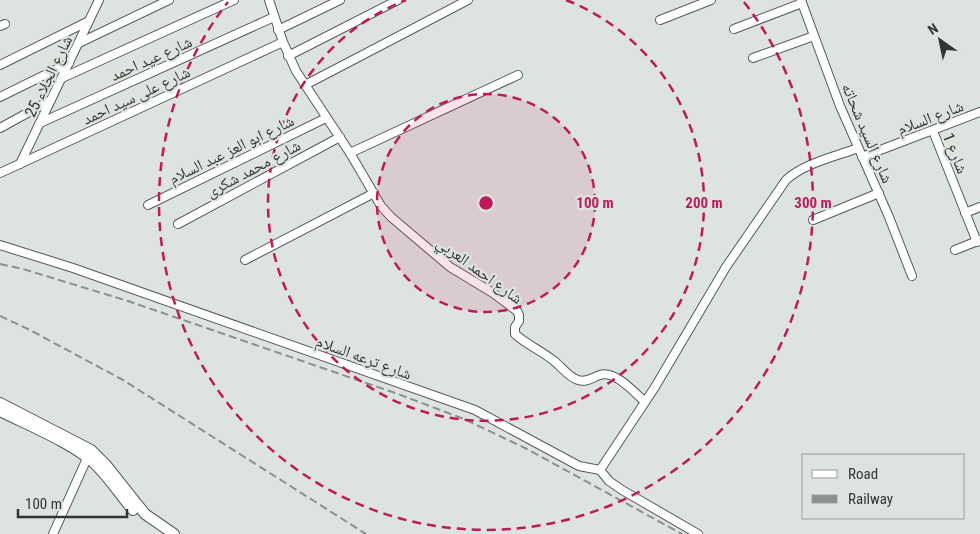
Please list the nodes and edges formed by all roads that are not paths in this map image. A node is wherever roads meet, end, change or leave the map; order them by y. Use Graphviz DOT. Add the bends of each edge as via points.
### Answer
graph roads {
  1 [pos="107,0"];
  2 [pos="169,0"];
  3 [pos="234,0"];
  4 [pos="340,0"];
  5 [pos="398,0"];
  6 [pos="468,0"];
  7 [pos="711,0"];
  8 [pos="270,1"];
  9 [pos="98,2"];
  10 [pos="802,2"];
  11 [pos="274,17"];
  12 [pos="660,20"];
  13 [pos="89,21"];
  14 [pos="734,29"];
  15 [pos="278,30"];
  16 [pos="814,36"];
  17 [pos="283,42"];
  18 [pos="79,43"];
  19 [pos="288,56"];
  20 [pos="753,58"];
  21 [pos="69,63"];
  22 [pos="0,65"];
  23 [pos="518,75"];
  24 [pos="62,78"];
  25 [pos="305,85"];
  26 [pos="0,98"];
  27 [pos="51,100"];
  28 [pos="980,114"];
  29 [pos="326,118"];
  30 [pos="40,123"];
  31 [pos="0,128"];
  32 [pos="933,130"];
  33 [pos="340,137"];
  34 [pos="858,148"];
  35 [pos="350,153"];
  36 [pos="862,157"];
  37 [pos="20,164"];
  38 [pos="0,173"];
  39 [pos="374,193"];
  40 [pos="879,193"];
  41 [pos="148,205"];
  42 [pos="980,207"];
  43 [pos="965,213"];
  44 [pos="813,220"];
  45 [pos="178,224"];
  46 [pos="978,241"];
  47 [pos="0,245"];
  48 [pos="955,250"];
  49 [pos="245,260"];
  50 [pos="912,276"];
  51 [pos="645,402"];
  52 [pos="0,403"];
  53 [pos="0,411"];
  54 [pos="17,416"];
  55 [pos="89,454"];
  56 [pos="600,470"];
  57 [pos="54,534"];
  58 [pos="162,534"];
  59 [pos="174,534"];
  60 [pos="698,534"];
  1 -- 9 [label="street"];
  2 -- 18 [label="street"];
  3 -- 24 [label="street"];
  4 -- 15 [label="street"];
  5 -- 19 [label="street"];
  6 -- 25 [label="street"];
  7 -- 12 [label="street"];
  8 -- 11 [label="street, شارع احمد العربي"];
  9 -- 13 [label="street, شارع الجلاء 25"];
  10 -- 14 [label="street"];
  10 -- 16 [label="street, شارع السيد شحاته"];
  11 -- 15 [label="street, شارع احمد العربي"];
  11 -- 30 [label="street, شارع عيد احمد"];
  13 -- 18 [label="street, شارع الجلاء 25"];
  13 -- 22 [label="street"];
  15 -- 17 [label="street, شارع احمد العربي"];
  16 -- 20 [label="street"];
  16 -- 34 [label="street, شارع السيد شحاته"];
  17 -- 19 [label="street, شارع احمد العربي"];
  17 -- 37 [label="street, شارع على سيد احمد"];
  18 -- 21 [label="street, شارع الجلاء 25"];
  19 -- 25 [label="street, شارع احمد العربي"];
  21 -- 24 [label="street, شارع الجلاء 25"];
  21 -- 26 [label="street"];
  23 -- 35 [label="street"];
  24 -- 27 [label="street, شارع الجلاء 25"];
  25 -- 29 [label="street, شارع احمد العربي"];
  27 -- 30 [label="street, شارع الجلاء 25"];
  27 -- 31 [label="street"];
  28 -- 32 [label="street, شارع السلام"];
  29 -- 33 [label="street, شارع احمد العربي"];
  29 -- 41 [label="street, شارع ابو العز عبد السلام"];
  30 -- 37 [label="street, شارع الجلاء 25"];
  32 -- 36 [label="street, شارع السلام"];
  32 -- 43 [label="street, شارع 1"];
  33 -- 35 [label="street, شارع احمد العربي"];
  33 -- 45 [label="street, شارع محمد شكرى"];
  34 -- 36 [label="street, شارع السيد شحاته"];
  34 -- 51 [label="street" via="808,166 786,180 726,267"];
  35 -- 39 [label="street, شارع احمد العربي"];
  36 -- 40 [label="street, شارع السيد شحاته"];
  37 -- 38 [label="street, شارع على سيد احمد"];
  39 -- 49 [label="street"];
  39 -- 51 [label="street, شارع احمد العربي" via="391,217 450,268 517,311 519,321 515,334 520,339 579,380 609,374"];
  40 -- 44 [label="street"];
  40 -- 50 [label="street, شارع السيد شحاته"];
  42 -- 43 [label="street"];
  43 -- 46 [label="street, شارع 1"];
  46 -- 48 [label="street"];
  47 -- 56 [label="street, شارع ترعه السلام" via="475,410 580,466"];
  51 -- 56 [label="street"];
  52 -- 54 [label="main road"];
  53 -- 54 [label="main road"];
  54 -- 55 [label="main road" via="70,447"];
  55 -- 57 [label="street"];
  55 -- 58 [label="main road" via="135,513"];
  55 -- 59 [label="main road" via="106,465 145,514"];
  56 -- 60 [label="street, شارع ترعه السلام" via="608,481"];
}
